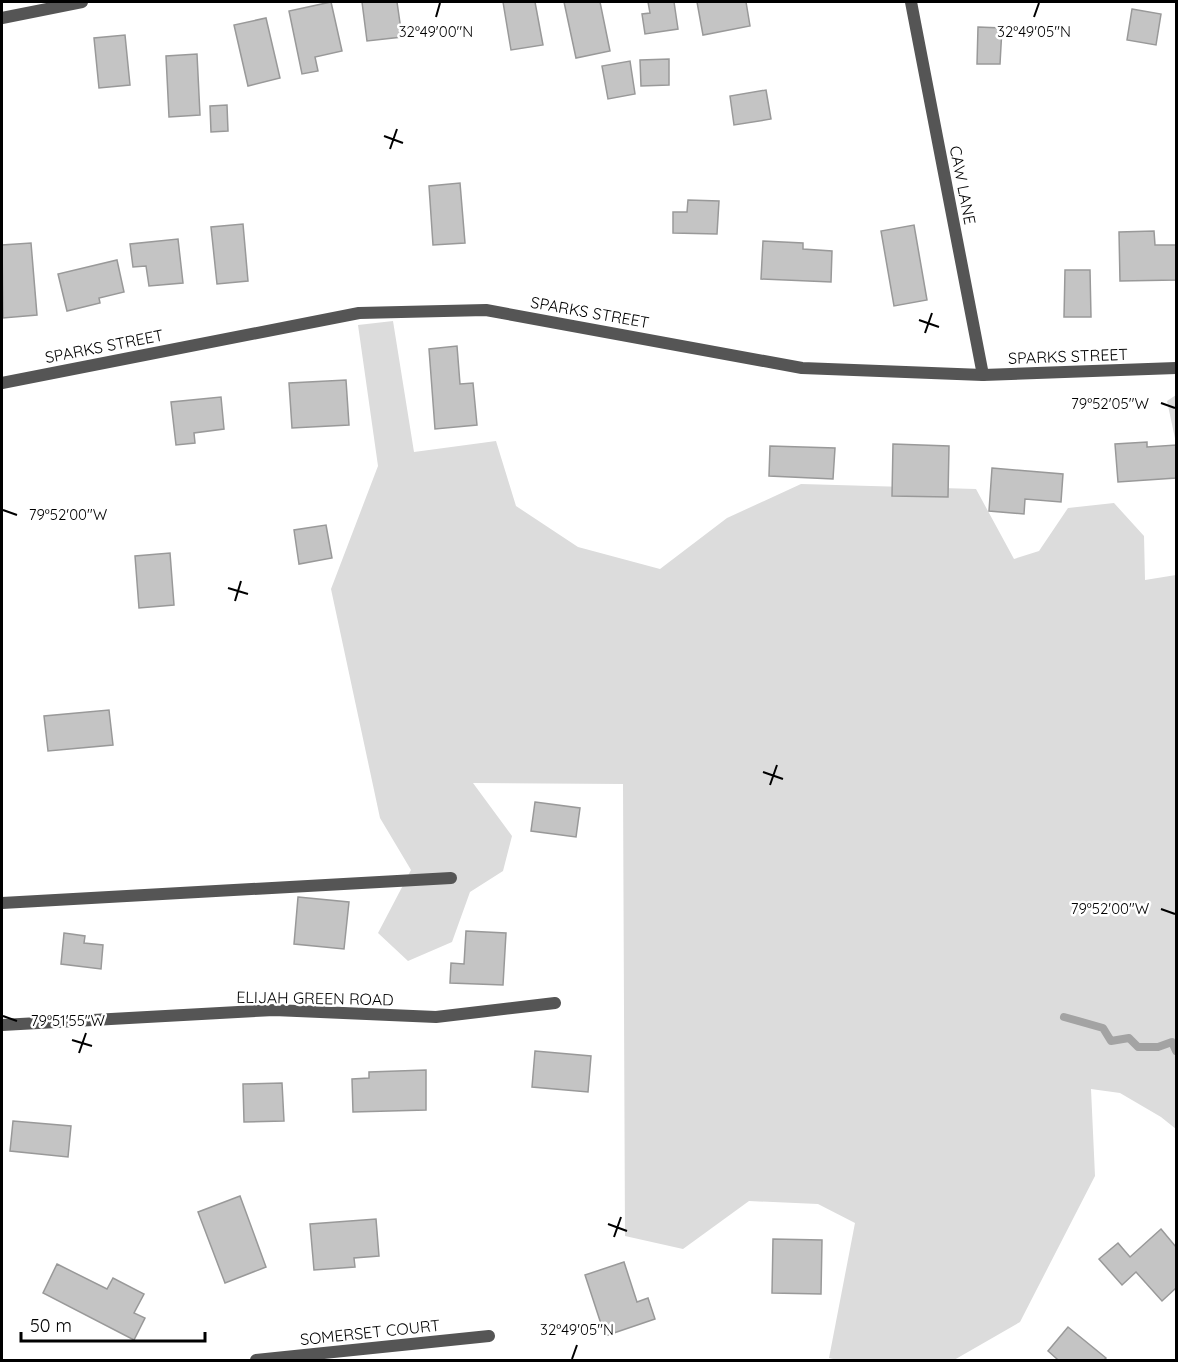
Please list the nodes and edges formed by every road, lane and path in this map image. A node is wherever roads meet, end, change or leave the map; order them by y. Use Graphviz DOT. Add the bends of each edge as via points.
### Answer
graph roads {
  1 [pos="82,2"];
  2 [pos="911,2"];
  3 [pos="2,18"];
  4 [pos="1176,368"];
  5 [pos="983,375"];
  6 [pos="2,383"];
  7 [pos="451,878"];
  8 [pos="2,903"];
  9 [pos="555,1003"];
  10 [pos="2,1025"];
  11 [pos="489,1336"];
  12 [pos="256,1360"];
  1 -- 3 [label="street"];
  2 -- 5 [label="street, CAW LANE"];
  4 -- 5 [label="street, SPARKS STREET"];
  5 -- 6 [label="street, SPARKS STREET" via="802,368 486,310 359,313"];
  7 -- 8 [label="street"];
  9 -- 10 [label="street, ELIJAH GREEN ROAD" via="436,1017 273,1010"];
  11 -- 12 [label="street, SOMERSET COURT"];
}
